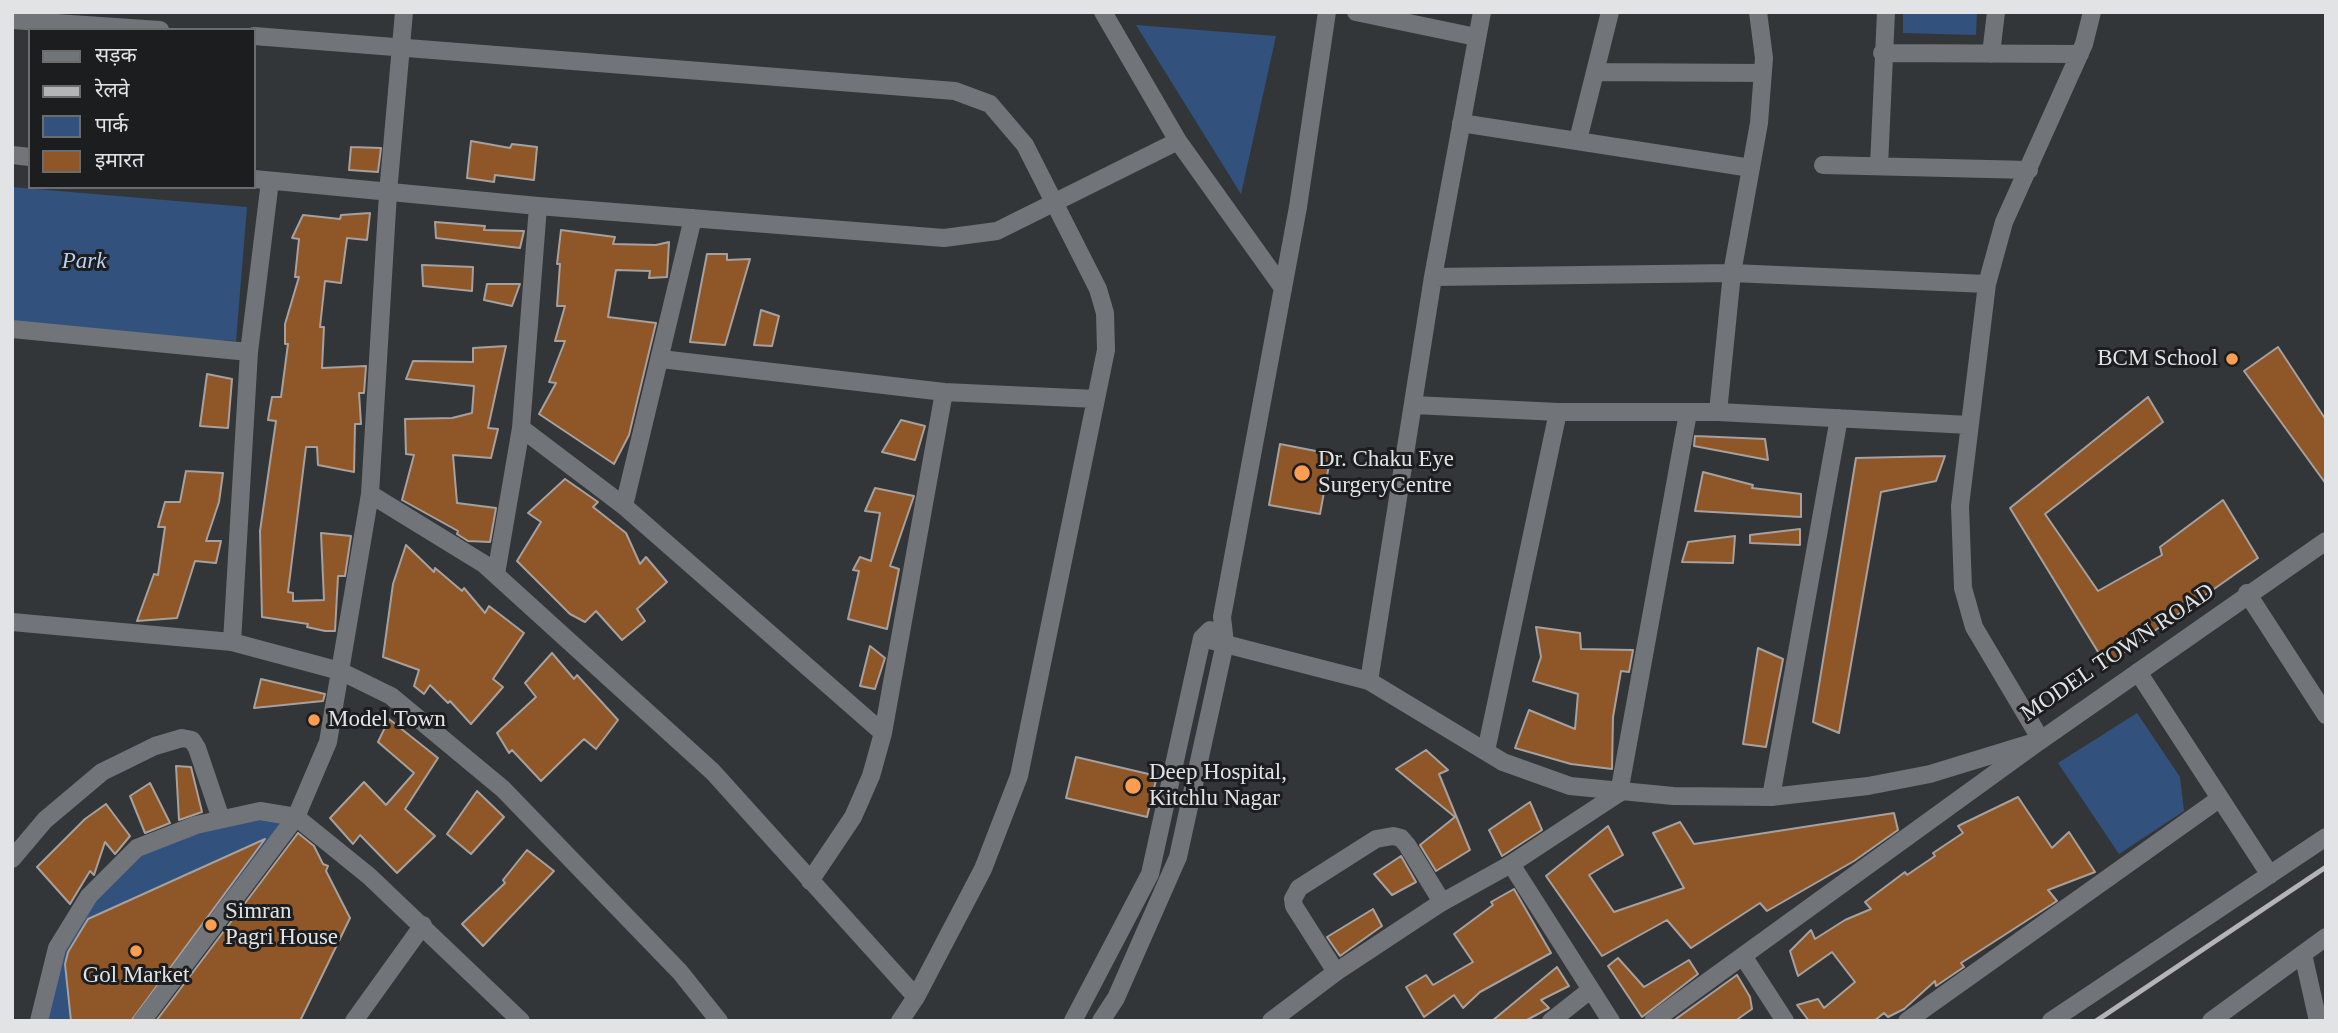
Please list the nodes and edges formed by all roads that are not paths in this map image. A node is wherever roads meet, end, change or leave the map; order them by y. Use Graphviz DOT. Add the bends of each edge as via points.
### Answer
graph roads {
  1 [pos="404,12"];
  2 [pos="1103,12"];
  3 [pos="1327,12"];
  4 [pos="1356,12"];
  5 [pos="1482,12"];
  6 [pos="1610,12"];
  7 [pos="1758,12"];
  8 [pos="1886,12"];
  9 [pos="1996,12"];
  10 [pos="2092,12"];
  11 [pos="12,20"];
  12 [pos="130,28"];
  13 [pos="256,36"];
  14 [pos="1476,37"];
  15 [pos="401,45"];
  16 [pos="1882,53"];
  17 [pos="1991,54"];
  18 [pos="2080,54"];
  19 [pos="1595,72"];
  20 [pos="1763,73"];
  21 [pos="1461,123"];
  22 [pos="1578,139"];
  23 [pos="1178,141"];
  24 [pos="1823,165"];
  25 [pos="1879,166"];
  26 [pos="1751,168"];
  27 [pos="2029,170"];
  28 [pos="262,180"];
  29 [pos="388,193"];
  30 [pos="1056,203"];
  31 [pos="538,206"];
  32 [pos="693,218"];
  33 [pos="1732,273"];
  34 [pos="1433,277"];
  35 [pos="1987,284"];
  36 [pos="1283,288"];
  37 [pos="12,329"];
  38 [pos="248,352"];
  39 [pos="661,359"];
  40 [pos="944,392"];
  41 [pos="1096,399"];
  42 [pos="1414,405"];
  43 [pos="1558,412"];
  44 [pos="1718,412"];
  45 [pos="1688,413"];
  46 [pos="1839,418"];
  47 [pos="1969,425"];
  48 [pos="521,428"];
  49 [pos="370,494"];
  50 [pos="624,506"];
  51 [pos="2326,541"];
  52 [pos="496,574"];
  53 [pos="2247,593"];
  54 [pos="1222,617"];
  55 [pos="12,622"];
  56 [pos="1202,638"];
  57 [pos="232,642"];
  58 [pos="1225,643"];
  59 [pos="340,671"];
  60 [pos="2138,672"];
  61 [pos="1369,681"];
  62 [pos="2326,715"];
  63 [pos="883,733"];
  64 [pos="2041,740"];
  65 [pos="1486,751"];
  66 [pos="1619,793"];
  67 [pos="1771,797"];
  68 [pos="2219,799"];
  69 [pos="296,817"];
  70 [pos="221,820"];
  71 [pos="2326,837"];
  72 [pos="12,859"];
  73 [pos="1511,864"];
  74 [pos="2270,875"];
  75 [pos="810,881"];
  76 [pos="1442,902"];
  77 [pos="422,925"];
  78 [pos="2326,937"];
  79 [pos="2303,954"];
  80 [pos="1743,956"];
  81 [pos="1336,972"];
  82 [pos="1589,991"];
  83 [pos="916,997"];
  84 [pos="40,1021"];
  85 [pos="142,1021"];
  86 [pos="354,1021"];
  87 [pos="521,1021"];
  88 [pos="719,1021"];
  89 [pos="900,1021"];
  90 [pos="1073,1021"];
  91 [pos="1101,1021"];
  92 [pos="1271,1021"];
  93 [pos="1551,1021"];
  94 [pos="1611,1021"];
  95 [pos="1653,1021"];
  96 [pos="1785,1021"];
  97 [pos="1907,1021"];
  98 [pos="2051,1021"];
  99 [pos="2211,1021"];
  100 [pos="2318,1021"];
  1 -- 15 [label="street"];
  2 -- 23 [label="street"];
  3 -- 36 [label="street"];
  4 -- 14 [label="street"];
  5 -- 14 [label="street"];
  6 -- 19 [label="street"];
  7 -- 20 [label="street"];
  8 -- 16 [label="street"];
  9 -- 17 [label="street"];
  10 -- 18 [label="street"];
  11 -- 12 [label="street"];
  13 -- 15 [label="street"];
  14 -- 21 [label="street"];
  15 -- 29 [label="street"];
  15 -- 30 [label="street" via="955,91 990,104 1009,123"];
  16 -- 17 [label="street"];
  16 -- 25 [label="street"];
  17 -- 18 [label="street"];
  18 -- 27 [label="street"];
  19 -- 20 [label="street"];
  19 -- 22 [label="street"];
  20 -- 26 [label="street"];
  21 -- 22 [label="street"];
  21 -- 34 [label="street"];
  22 -- 26 [label="street"];
  23 -- 30 [label="street"];
  23 -- 36 [label="street"];
  24 -- 25 [label="street"];
  25 -- 27 [label="street"];
  26 -- 33 [label="street"];
  27 -- 35 [label="street" via="2004,222"];
  28 -- 29 [label="street"];
  28 -- 38 [label="street"];
  29 -- 31 [label="street"];
  29 -- 49 [label="street"];
  30 -- 32 [label="street" via="997,231 952,238"];
  30 -- 41 [label="street" via="1105,313 1106,350"];
  31 -- 32 [label="street"];
  31 -- 48 [label="street"];
  32 -- 39 [label="street"];
  33 -- 34 [label="street"];
  33 -- 35 [label="street"];
  33 -- 44 [label="street"];
  34 -- 42 [label="street"];
  35 -- 47 [label="street"];
  36 -- 54 [label="street"];
  37 -- 38 [label="street"];
  38 -- 57 [label="street"];
  39 -- 40 [label="street"];
  39 -- 50 [label="street"];
  40 -- 41 [label="street"];
  40 -- 63 [label="street"];
  41 -- 83 [label="street" via="1019,776 984,869"];
  42 -- 43 [label="street"];
  42 -- 61 [label="street"];
  43 -- 45 [label="street"];
  43 -- 65 [label="street"];
  44 -- 45 [label="street"];
  44 -- 46 [label="street"];
  45 -- 66 [label="street"];
  46 -- 47 [label="street"];
  46 -- 67 [label="street"];
  47 -- 64 [label="street" via="1960,506 1963,588 1974,627"];
  48 -- 50 [label="street"];
  48 -- 52 [label="street"];
  49 -- 52 [label="street"];
  49 -- 59 [label="street"];
  50 -- 63 [label="street"];
  51 -- 53 [label="street, MODEL TOWN ROAD"];
  52 -- 75 [label="street" via="713,772"];
  53 -- 60 [label="street, MODEL TOWN ROAD"];
  53 -- 62 [label="street"];
  54 -- 56 [label="street"];
  54 -- 58 [label="street"];
  55 -- 57 [label="street"];
  56 -- 58 [label="street, MODEL TOWN ROAD"];
  56 -- 90 [label="street" via="1150,874"];
  57 -- 59 [label="street"];
  58 -- 61 [label="street, MODEL TOWN ROAD"];
  58 -- 91 [label="street" via="1178,857 1116,998"];
  59 -- 69 [label="street" via="328,742"];
  59 -- 88 [label="street" via="391,696 503,789 680,972"];
  60 -- 64 [label="street, MODEL TOWN ROAD"];
  60 -- 68 [label="street"];
  61 -- 65 [label="street, MODEL TOWN ROAD"];
  63 -- 75 [label="street" via="853,817"];
  64 -- 67 [label="street, MODEL TOWN ROAD" via="1930,774"];
  64 -- 80 [label="street"];
  65 -- 66 [label="street, MODEL TOWN ROAD" via="1559,782"];
  66 -- 67 [label="street, MODEL TOWN ROAD"];
  66 -- 73 [label="street"];
  68 -- 74 [label="street"];
  68 -- 97 [label="street"];
  69 -- 70 [label="street" via="260,811"];
  69 -- 77 [label="street"];
  69 -- 85 [label="street"];
  70 -- 72 [label="street" via="197,748 182,738 102,772 45,820"];
  70 -- 84 [label="street" via="137,848 89,896 57,948"];
  71 -- 74 [label="street"];
  73 -- 76 [label="street"];
  73 -- 82 [label="street"];
  74 -- 98 [label="street"];
  75 -- 83 [label="street"];
  76 -- 81 [label="street"];
  76 -- 81 [label="street" via="1407,845 1393,836 1376,839 1299,888 1294,906"];
  77 -- 86 [label="street"];
  77 -- 87 [label="street"];
  78 -- 79 [label="street"];
  79 -- 99 [label="street"];
  79 -- 100 [label="street"];
  80 -- 95 [label="street"];
  80 -- 96 [label="street"];
  81 -- 92 [label="street"];
  82 -- 93 [label="street"];
  82 -- 94 [label="street"];
  83 -- 89 [label="street"];
}
